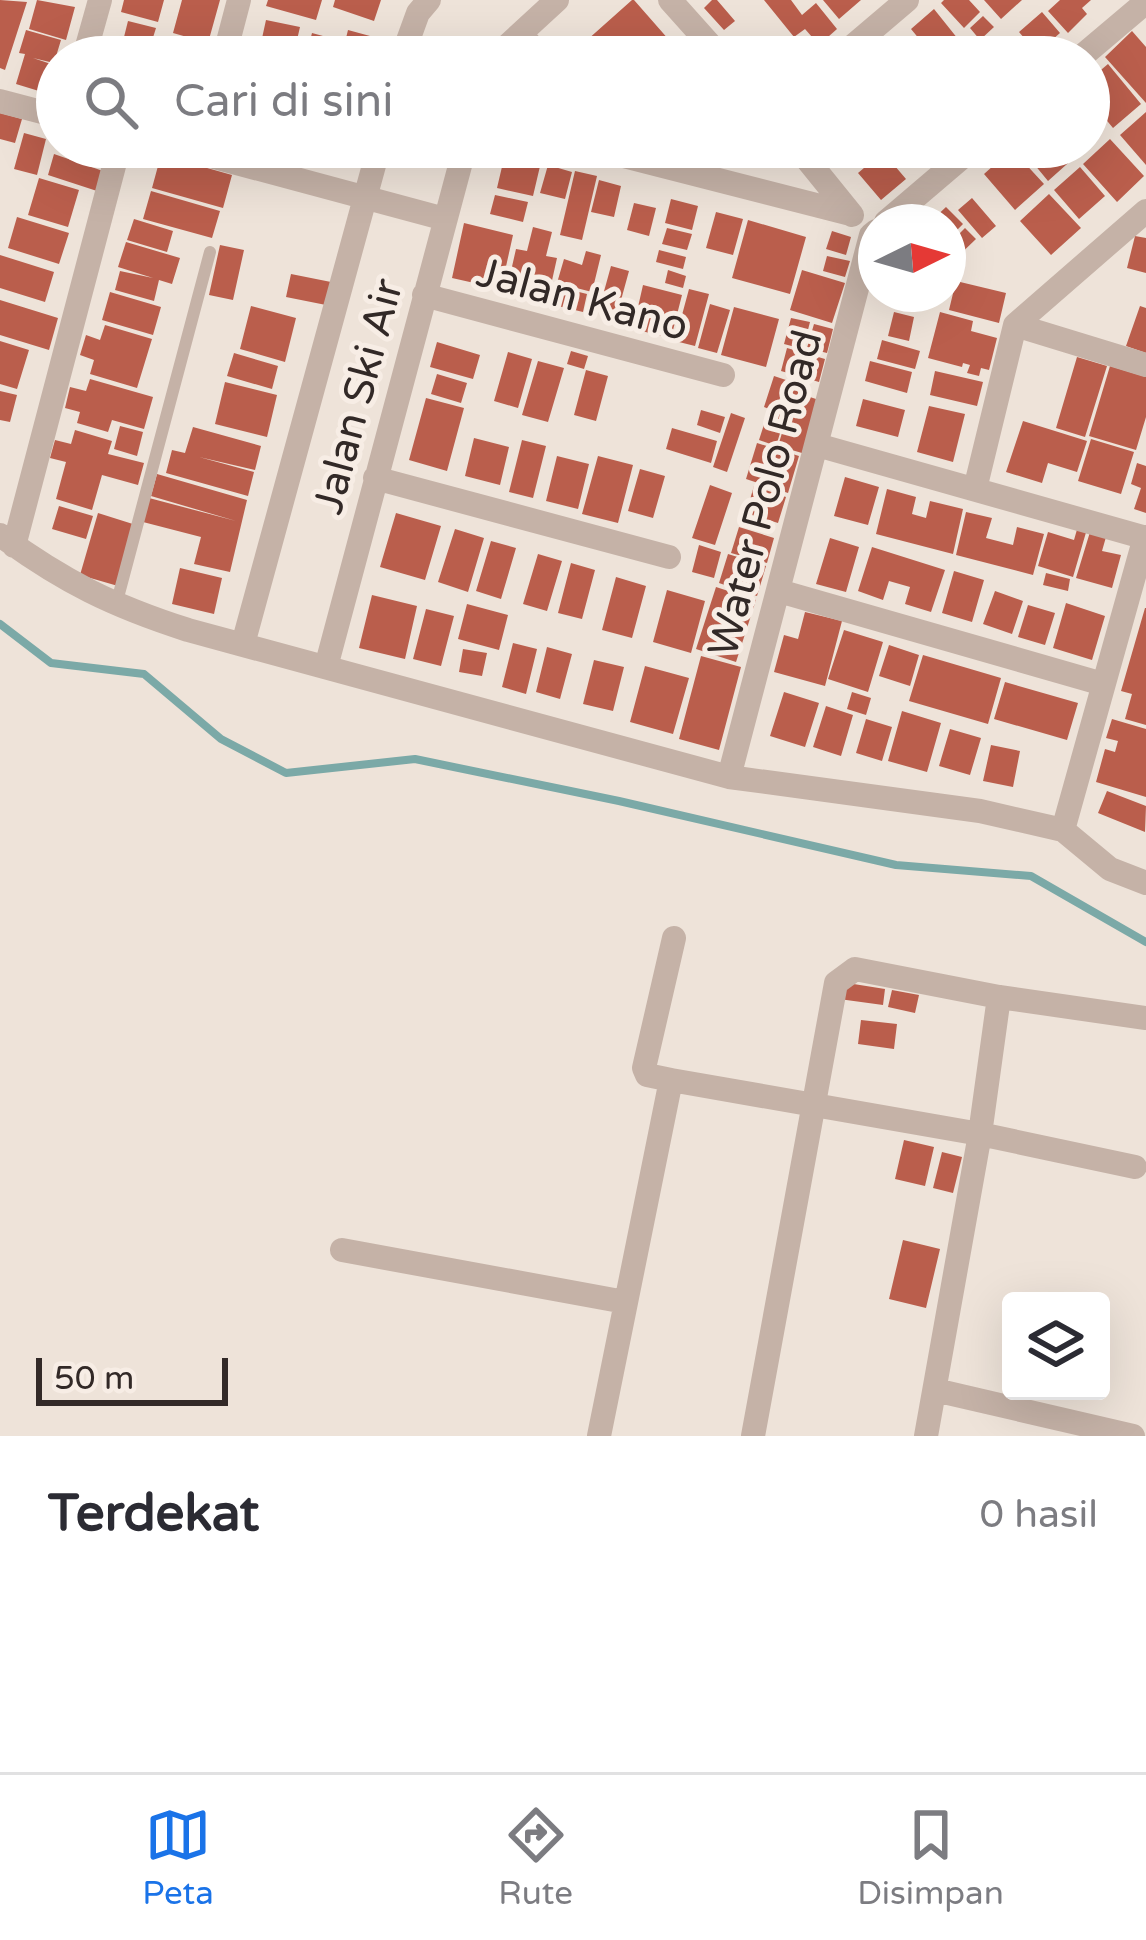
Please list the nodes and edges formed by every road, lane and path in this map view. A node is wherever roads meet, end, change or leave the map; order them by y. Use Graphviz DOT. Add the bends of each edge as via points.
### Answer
graph roads {
  1 [pos="100,0"];
  2 [pos="239,0"];
  3 [pos="429,0"];
  4 [pos="556,0"];
  5 [pos="670,0"];
  6 [pos="908,0"];
  7 [pos="1146,2"];
  8 [pos="524,29"];
  9 [pos="90,36"];
  10 [pos="230,36"];
  11 [pos="410,36"];
  12 [pos="517,36"];
  13 [pos="530,36"];
  14 [pos="702,36"];
  15 [pos="865,36"];
  16 [pos="1106,36"];
  17 [pos="0,100"];
  18 [pos="36,110"];
  19 [pos="113,168"];
  20 [pos="262,168"];
  21 [pos="373,168"];
  22 [pos="459,168"];
  23 [pos="671,168"];
  24 [pos="814,168"];
  25 [pos="949,168"];
  26 [pos="366,196"];
  27 [pos="907,204"];
  28 [pos="1146,211"];
  29 [pos="851,214"];
  30 [pos="858,218"];
  31 [pos="445,219"];
  32 [pos="211,252"];
  33 [pos="424,296"];
  34 [pos="858,300"];
  35 [pos="1015,326"];
  36 [pos="1146,365"];
  37 [pos="723,375"];
  38 [pos="817,445"];
  39 [pos="375,478"];
  40 [pos="975,489"];
  41 [pos="1145,537"];
  42 [pos="7,541"];
  43 [pos="669,557"];
  44 [pos="778,591"];
  45 [pos="116,606"];
  46 [pos="243,644"];
  47 [pos="326,667"];
  48 [pos="1103,684"];
  49 [pos="729,777"];
  50 [pos="1063,830"];
  51 [pos="1146,883"];
  52 [pos="674,938"];
  53 [pos="998,997"];
  54 [pos="1146,1018"];
  55 [pos="671,1080"];
  56 [pos="812,1105"];
  57 [pos="980,1134"];
  58 [pos="1136,1167"];
  59 [pos="342,1250"];
  60 [pos="626,1302"];
  61 [pos="935,1390"];
  62 [pos="599,1436"];
  63 [pos="753,1436"];
  64 [pos="926,1436"];
  65 [pos="1133,1436"];
  1 -- 9 [label="street"];
  2 -- 10 [label="street"];
  3 -- 11 [label="street"];
  4 -- 8 [label="street"];
  5 -- 14 [label="street"];
  6 -- 15 [label="street"];
  7 -- 16 [label="street"];
  8 -- 12 [label="street"];
  8 -- 13 [label="lane"];
  17 -- 18 [label="street"];
  19 -- 42 [label="street"];
  20 -- 26 [label="street"];
  21 -- 26 [label="street, Jalan Ski Air"];
  22 -- 31 [label="street, Jalan Ski Air"];
  23 -- 29 [label="street"];
  24 -- 29 [label="street"];
  25 -- 27 [label="street"];
  26 -- 31 [label="street"];
  26 -- 46 [label="street, Jalan Ski Air"];
  28 -- 35 [label="street"];
  29 -- 30 [label="street"];
  31 -- 33 [label="street, Jalan Ski Air"];
  32 -- 45 [label="lane"];
  33 -- 37 [label="street, Jalan Kano"];
  33 -- 39 [label="street, Jalan Ski Air"];
  34 -- 38 [label="street, Water Polo Road"];
  35 -- 36 [label="street"];
  35 -- 40 [label="street"];
  38 -- 40 [label="street"];
  38 -- 44 [label="street, Water Polo Road"];
  39 -- 43 [label="street"];
  39 -- 47 [label="street, Jalan Ski Air"];
  40 -- 41 [label="street"];
  41 -- 48 [label="street"];
  42 -- 45 [label="street"];
  44 -- 48 [label="street"];
  44 -- 49 [label="street, Water Polo Road"];
  45 -- 46 [label="street"];
  46 -- 47 [label="street"];
  47 -- 49 [label="street"];
  48 -- 50 [label="street"];
  49 -- 50 [label="street"];
  50 -- 51 [label="street" via="1110,869"];
  52 -- 55 [label="street" via="644,1068"];
  53 -- 54 [label="street"];
  53 -- 56 [label="street" via="855,969 845,974 836,983"];
  53 -- 57 [label="street"];
  55 -- 56 [label="street"];
  55 -- 60 [label="street"];
  56 -- 57 [label="street"];
  56 -- 63 [label="street"];
  57 -- 58 [label="street"];
  57 -- 61 [label="street"];
  59 -- 60 [label="street"];
  60 -- 62 [label="street"];
  61 -- 64 [label="street"];
  61 -- 65 [label="street"];
}
